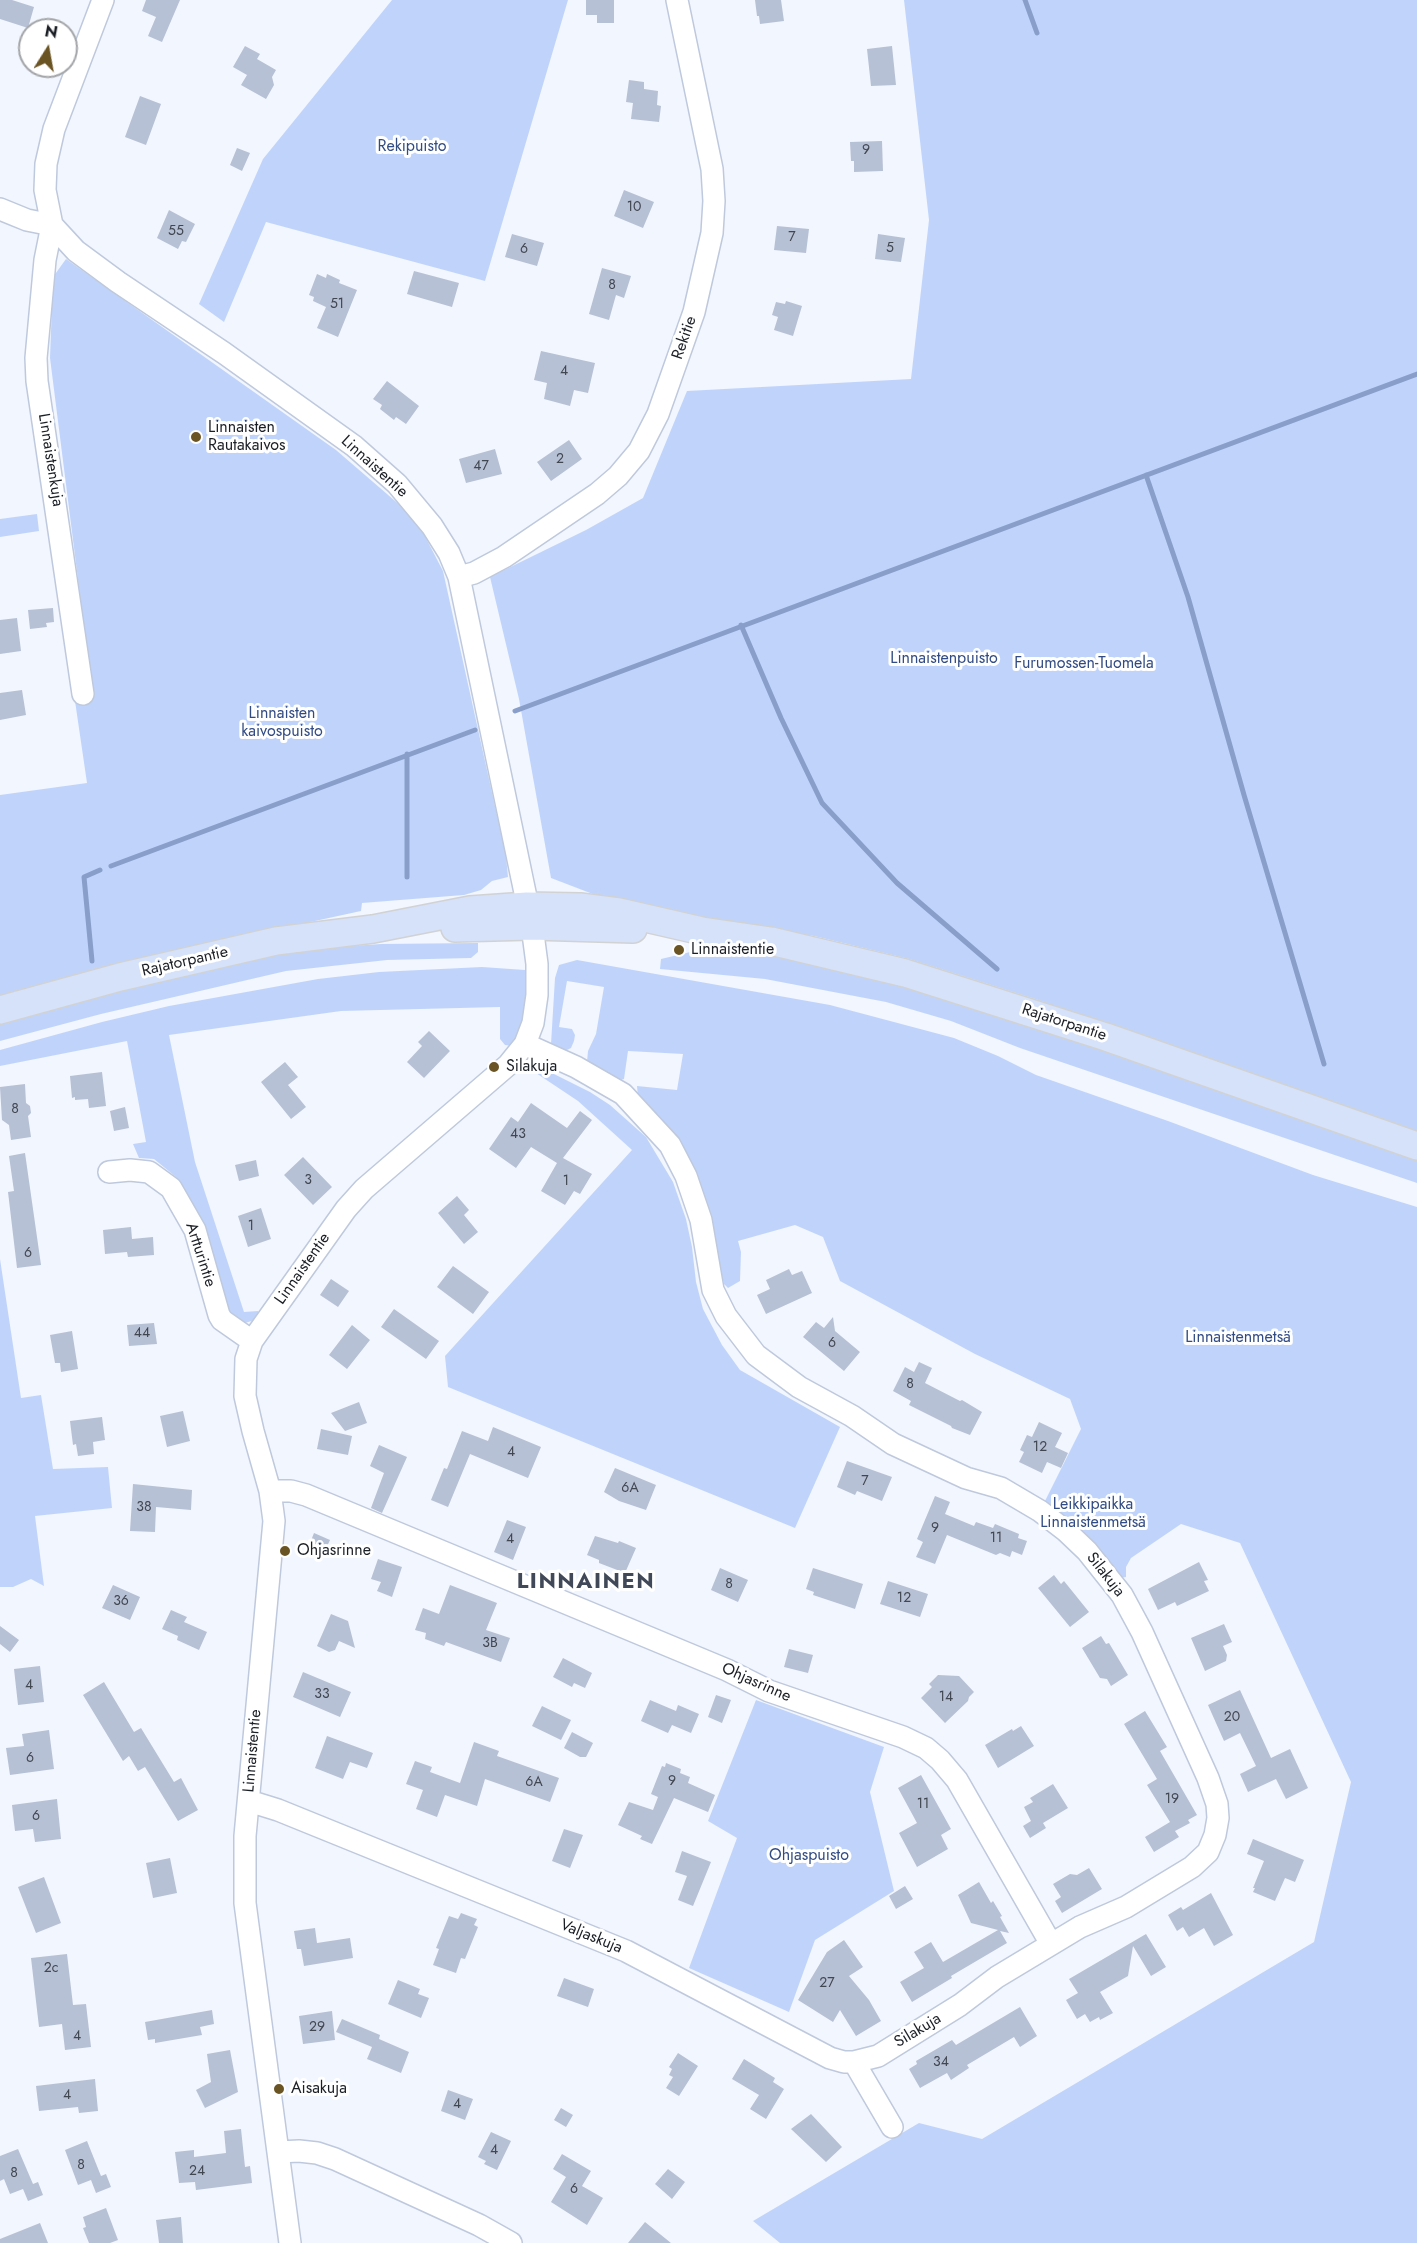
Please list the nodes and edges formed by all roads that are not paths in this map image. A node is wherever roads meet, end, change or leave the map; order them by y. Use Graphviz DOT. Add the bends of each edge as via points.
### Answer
graph roads {
  1 [pos="104,0"];
  2 [pos="677,0"];
  3 [pos="0,209"];
  4 [pos="52,225"];
  5 [pos="459,577"];
  6 [pos="83,694"];
  7 [pos="530,916"];
  8 [pos="0,1010"];
  9 [pos="525,1044"];
  10 [pos="1417,1146"];
  11 [pos="109,1172"];
  12 [pos="252,1341"];
  13 [pos="270,1491"];
  14 [pos="249,1801"];
  15 [pos="1052,1944"];
  16 [pos="854,2062"];
  17 [pos="892,2127"];
  18 [pos="279,2151"];
  19 [pos="291,2243"];
  20 [pos="511,2243"];
  1 -- 4 [label="street" via="54,129 45,190"];
  2 -- 5 [label="street, Rekitie" via="712,169 714,201 712,233 694,312 658,414 639,451 597,494 504,557"];
  3 -- 4 [label="street"];
  4 -- 5 [label="street, Linnaistentie" via="76,251 117,282 354,446 388,476 432,526"];
  4 -- 6 [label="street, Linnaistenkuja" via="36,358"];
  5 -- 7 [label="street, Linnaistentie"];
  7 -- 8 [label="main road, Rajatorpantie" via="276,941"];
  7 -- 9 [label="street, Linnaistentie" via="537,995"];
  7 -- 10 [label="main road, Rajatorpantie" via="702,931 834,955 972,993"];
  9 -- 12 [label="street, Linnaistentie" via="508,1065 364,1189"];
  9 -- 15 [label="street, Silakuja" via="623,1094 670,1144 701,1220 713,1290 726,1316 756,1355 799,1387 893,1444 966,1478 1001,1488 1040,1511 1088,1551 1122,1594 1208,1778 1217,1804 1215,1835 1208,1852 1192,1867"];
  11 -- 12 [label="street, Artturintie" via="149,1172 171,1188 195,1230 219,1315"];
  12 -- 13 [label="street, Linnaistentie" via="246,1359 245,1396"];
  13 -- 14 [label="street, Linnaistentie" via="273,1544"];
  13 -- 15 [label="street, Ohjasrinne" via="306,1495 769,1691 926,1748 957,1780"];
  14 -- 16 [label="street, Valjaskuja" via="626,1951 830,2058"];
  14 -- 18 [label="street, Linnaistentie" via="245,1904"];
  15 -- 16 [label="street, Silakuja" via="878,2056"];
  16 -- 17 [label="street"];
  18 -- 19 [label="street, Linnaistentie"];
  18 -- 20 [label="street" via="317,2153 335,2159"];
}
